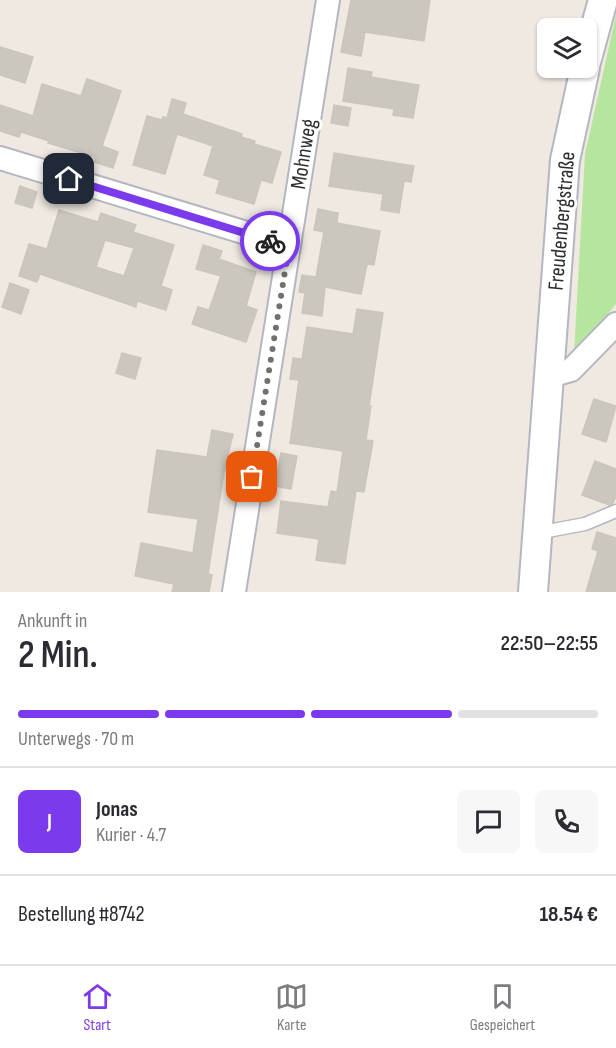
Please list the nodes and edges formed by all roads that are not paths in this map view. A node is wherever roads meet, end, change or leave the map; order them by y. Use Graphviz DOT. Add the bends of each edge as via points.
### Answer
graph roads {
  1 [pos="328,0"];
  2 [pos="603,0"];
  3 [pos="597,22"];
  4 [pos="583,78"];
  5 [pos="0,158"];
  6 [pos="289,246"];
  7 [pos="616,324"];
  8 [pos="550,376"];
  9 [pos="616,511"];
  10 [pos="537,533"];
  11 [pos="234,592"];
  12 [pos="533,592"];
  1 -- 6 [label="street, Mohnweg"];
  2 -- 3 [label="street"];
  4 -- 8 [label="street, Freudenbergstraße" via="565,160"];
  5 -- 6 [label="street"];
  6 -- 11 [label="street, Mohnweg"];
  7 -- 8 [label="street" via="571,370"];
  8 -- 10 [label="street, Freudenbergstraße"];
  9 -- 10 [label="lane" via="585,524"];
  10 -- 12 [label="street, Freudenbergstraße"];
}
